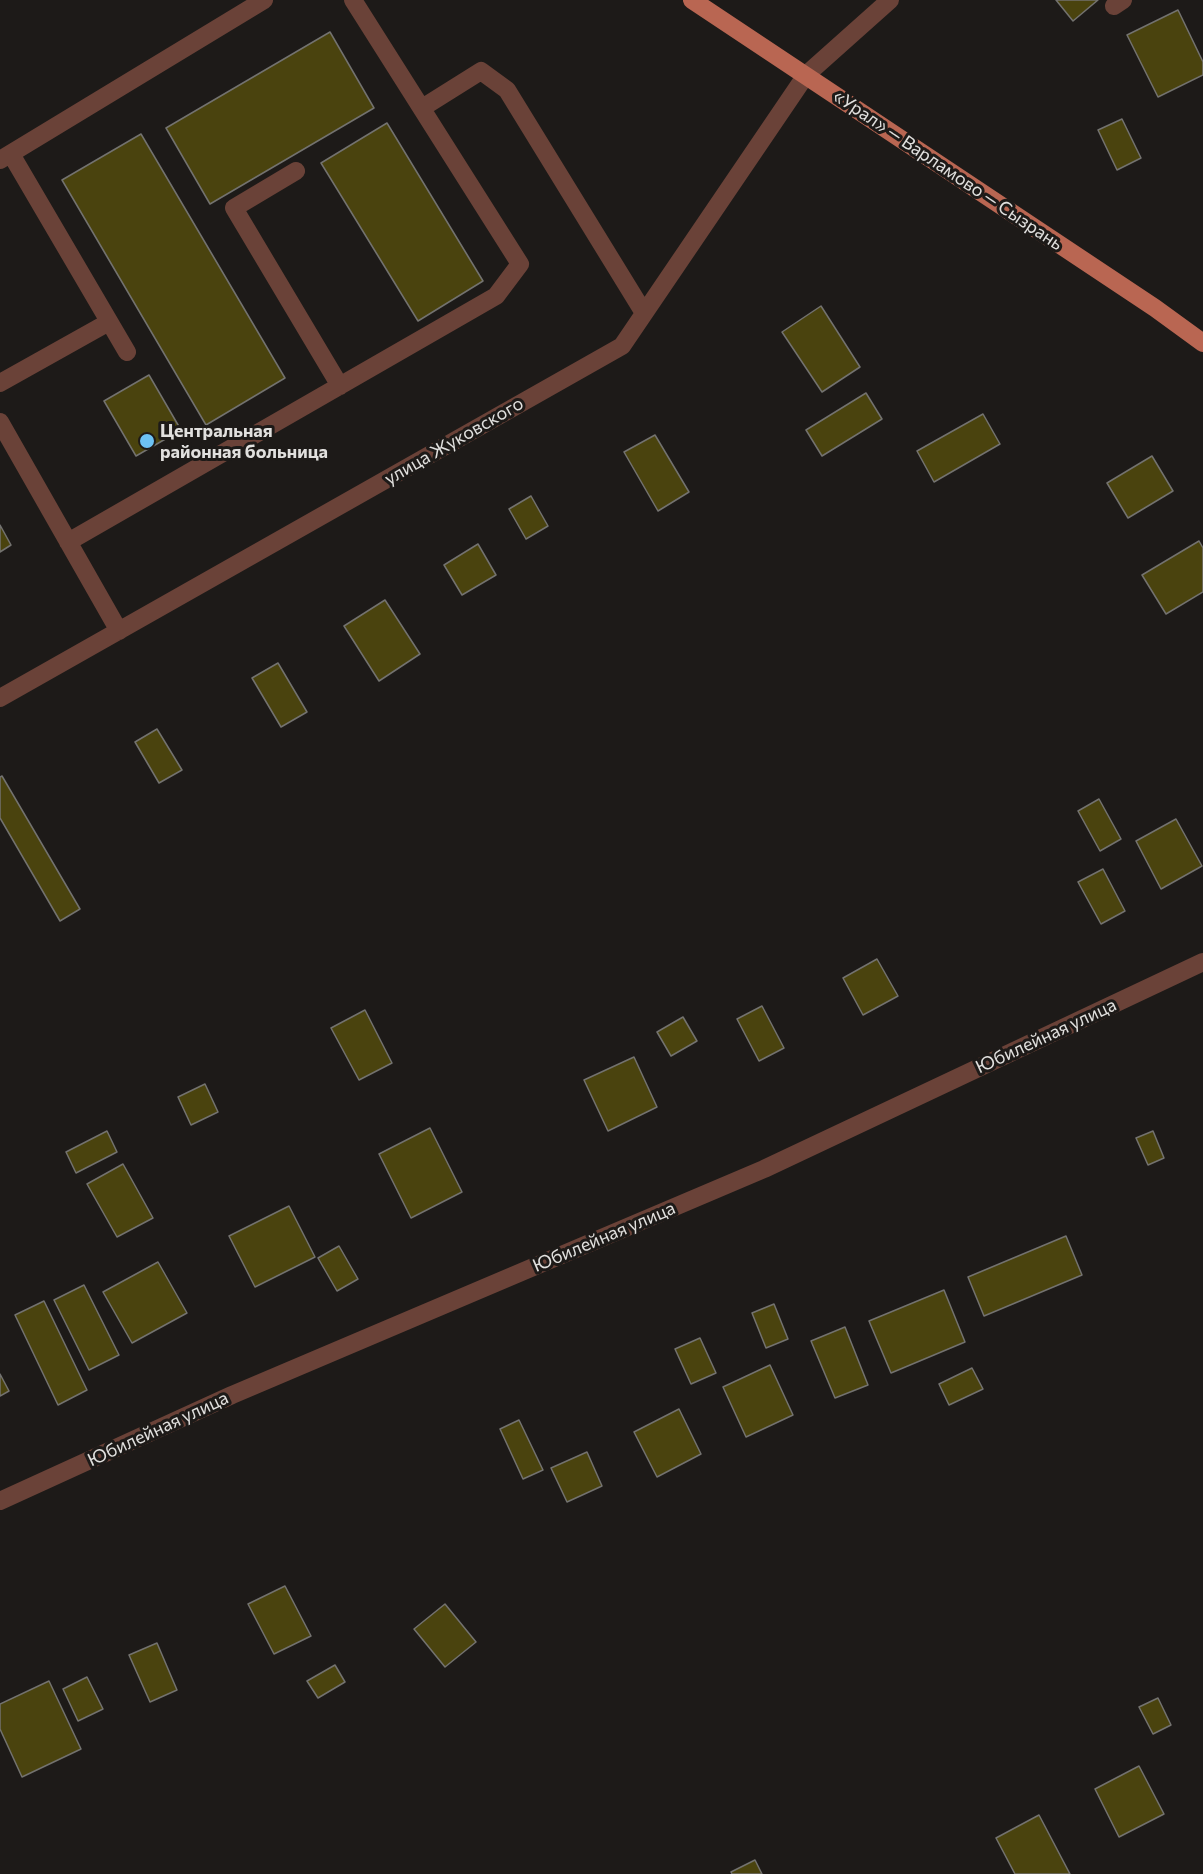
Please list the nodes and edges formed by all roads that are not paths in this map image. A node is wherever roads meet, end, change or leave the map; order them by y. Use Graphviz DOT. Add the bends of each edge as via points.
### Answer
graph roads {
  1 [pos="264,0"];
  2 [pos="353,0"];
  3 [pos="692,0"];
  4 [pos="890,0"];
  5 [pos="806,75"];
  6 [pos="422,108"];
  7 [pos="6,157"];
  8 [pos="296,171"];
  9 [pos="644,313"];
  10 [pos="109,322"];
  11 [pos="1203,343"];
  12 [pos="127,352"];
  13 [pos="0,383"];
  14 [pos="340,386"];
  15 [pos="0,422"];
  16 [pos="68,542"];
  17 [pos="119,631"];
  18 [pos="0,698"];
  19 [pos="1203,962"];
  20 [pos="0,1501"];
  1 -- 7 [label="street"];
  2 -- 6 [label="street"];
  3 -- 5 [label="main road, «Урал» — Варламово — Сызрань"];
  4 -- 5 [label="street, улица Жуковского"];
  5 -- 9 [label="street, улица Жуковского"];
  5 -- 11 [label="main road, «Урал» — Варламово — Сызрань"];
  6 -- 9 [label="street" via="481,71 507,90"];
  6 -- 14 [label="street" via="520,264 496,296"];
  7 -- 10 [label="street"];
  8 -- 14 [label="street" via="234,208"];
  9 -- 17 [label="street, улица Жуковского" via="622,346"];
  10 -- 12 [label="street"];
  10 -- 13 [label="street"];
  14 -- 16 [label="street"];
  15 -- 16 [label="street"];
  16 -- 17 [label="street"];
  17 -- 18 [label="street, улица Жуковского"];
  19 -- 20 [label="street, Юбилейная улица" via="764,1169 232,1395"];
}
